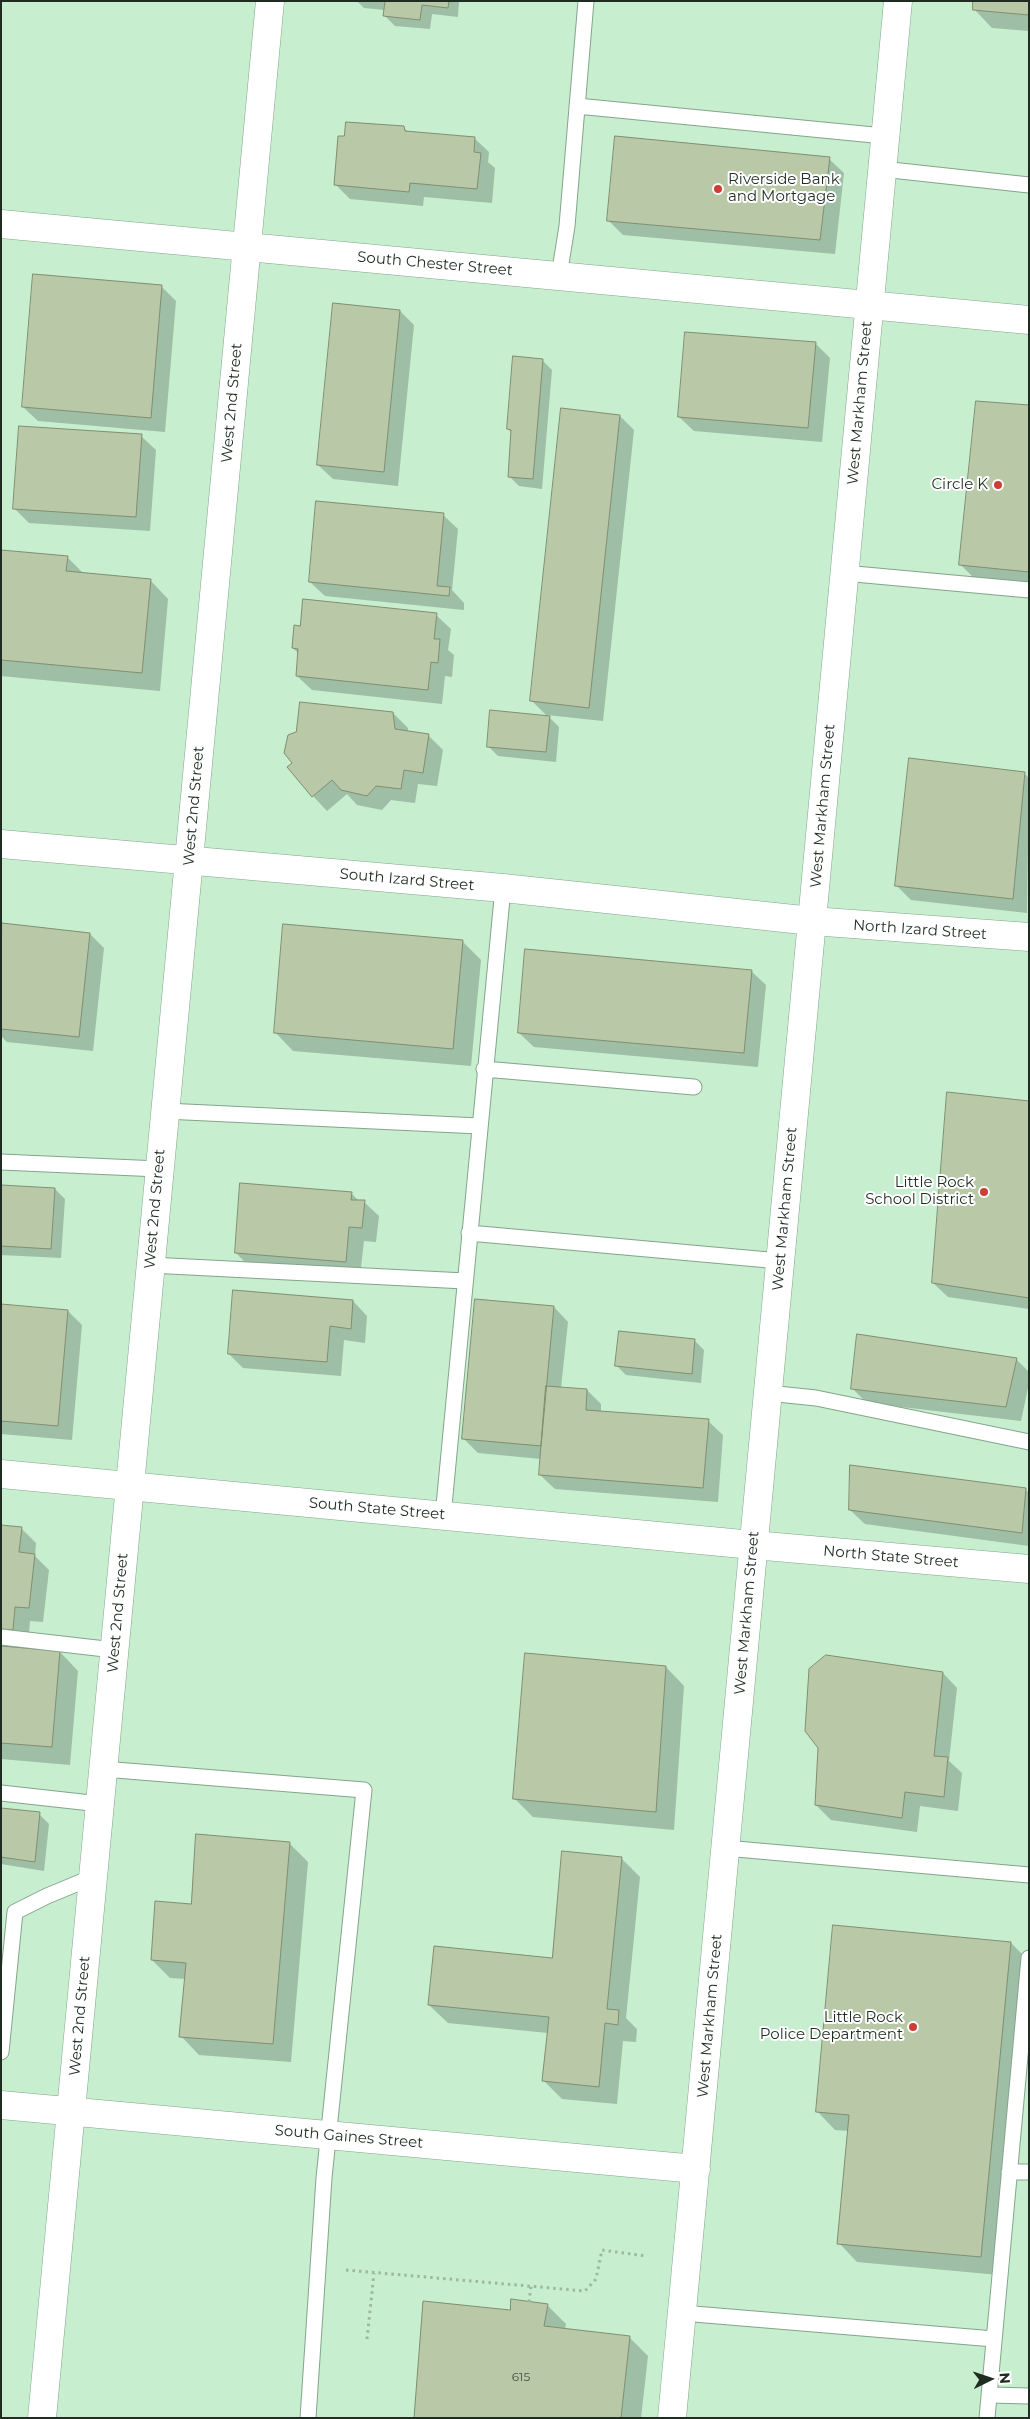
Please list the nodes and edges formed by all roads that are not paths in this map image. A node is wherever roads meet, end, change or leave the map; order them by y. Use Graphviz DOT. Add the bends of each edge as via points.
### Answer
graph roads {
  1 [pos="270,1"];
  2 [pos="586,1"];
  3 [pos="898,1"];
  4 [pos="577,106"];
  5 [pos="884,136"];
  6 [pos="882,169"];
  7 [pos="1029,185"];
  8 [pos="1,224"];
  9 [pos="247,247"];
  10 [pos="559,276"];
  11 [pos="869,306"];
  12 [pos="1029,320"];
  13 [pos="844,573"];
  14 [pos="1029,590"];
  15 [pos="1,844"];
  16 [pos="189,862"];
  17 [pos="503,888"];
  18 [pos="812,921"];
  19 [pos="1029,937"];
  20 [pos="484,1070"];
  21 [pos="694,1087"];
  22 [pos="165,1111"];
  23 [pos="480,1126"];
  24 [pos="1,1162"];
  25 [pos="159,1169"];
  26 [pos="469,1233"];
  27 [pos="780,1261"];
  28 [pos="150,1265"];
  29 [pos="465,1281"];
  30 [pos="768,1393"];
  31 [pos="1029,1442"];
  32 [pos="1,1474"];
  33 [pos="130,1487"];
  34 [pos="443,1516"];
  35 [pos="753,1545"];
  36 [pos="1029,1569"];
  37 [pos="1,1637"];
  38 [pos="114,1650"];
  39 [pos="103,1769"];
  40 [pos="1,1793"];
  41 [pos="100,1804"];
  42 [pos="725,1848"];
  43 [pos="1029,1875"];
  44 [pos="93,1877"];
  45 [pos="1029,1958"];
  46 [pos="1,2052"];
  47 [pos="1,2105"];
  48 [pos="70,2112"];
  49 [pos="329,2135"];
  50 [pos="696,2169"];
  51 [pos="1009,2172"];
  52 [pos="1029,2172"];
  53 [pos="682,2313"];
  54 [pos="994,2339"];
  55 [pos="989,2395"];
  56 [pos="1029,2396"];
  57 [pos="42,2418"];
  58 [pos="308,2418"];
  59 [pos="672,2418"];
  60 [pos="987,2418"];
  1 -- 9 [label="street, West 2nd Street"];
  2 -- 4 [label="lane"];
  3 -- 5 [label="street, West Markham Street"];
  4 -- 5 [label="lane"];
  4 -- 10 [label="lane" via="567,226"];
  5 -- 6 [label="street, West Markham Street"];
  6 -- 7 [label="lane"];
  6 -- 11 [label="street, West Markham Street"];
  8 -- 9 [label="street, South Chester Street"];
  9 -- 10 [label="street, South Chester Street"];
  9 -- 16 [label="street, West 2nd Street"];
  10 -- 11 [label="street, South Chester Street"];
  11 -- 12 [label="street, South Chester Street"];
  11 -- 13 [label="street, West Markham Street"];
  13 -- 14 [label="lane"];
  13 -- 18 [label="street, West Markham Street"];
  15 -- 16 [label="street, South Izard Street"];
  16 -- 17 [label="street, South Izard Street"];
  16 -- 22 [label="street, West 2nd Street"];
  17 -- 18 [label="street, South Izard Street"];
  17 -- 20 [label="lane"];
  18 -- 19 [label="street, North Izard Street"];
  18 -- 27 [label="street, West Markham Street"];
  20 -- 21 [label="lane"];
  20 -- 23 [label="lane"];
  22 -- 23 [label="lane"];
  22 -- 25 [label="street, West 2nd Street"];
  23 -- 26 [label="lane"];
  24 -- 25 [label="lane"];
  25 -- 28 [label="street, West 2nd Street"];
  26 -- 27 [label="lane"];
  26 -- 29 [label="lane"];
  27 -- 30 [label="street, West Markham Street"];
  28 -- 29 [label="lane"];
  28 -- 33 [label="street, West 2nd Street"];
  29 -- 34 [label="lane"];
  30 -- 31 [label="lane" via="816,1398"];
  30 -- 35 [label="street, West Markham Street"];
  32 -- 33 [label="street, South State Street"];
  33 -- 34 [label="street, South State Street"];
  33 -- 38 [label="street, West 2nd Street"];
  34 -- 35 [label="street, South State Street"];
  35 -- 36 [label="street, North State Street"];
  35 -- 42 [label="street, West Markham Street"];
  37 -- 38 [label="lane"];
  38 -- 39 [label="street, West 2nd Street"];
  39 -- 41 [label="street, West 2nd Street"];
  39 -- 49 [label="lane" via="364,1790"];
  40 -- 41 [label="lane"];
  41 -- 44 [label="street, West 2nd Street"];
  42 -- 43 [label="lane"];
  42 -- 50 [label="street, West Markham Street"];
  44 -- 46 [label="lane" via="15,1912"];
  44 -- 48 [label="street, West 2nd Street"];
  45 -- 51 [label="lane"];
  47 -- 48 [label="street, South Gaines Street"];
  48 -- 49 [label="street, South Gaines Street"];
  48 -- 57 [label="street, West 2nd Street"];
  49 -- 50 [label="street, South Gaines Street"];
  49 -- 58 [label="lane"];
  50 -- 53 [label="street, West Markham Street"];
  51 -- 52 [label="lane"];
  51 -- 54 [label="lane"];
  53 -- 54 [label="lane"];
  53 -- 59 [label="street, West Markham Street"];
  54 -- 55 [label="lane"];
  55 -- 56 [label="lane"];
  55 -- 60 [label="lane"];
}
